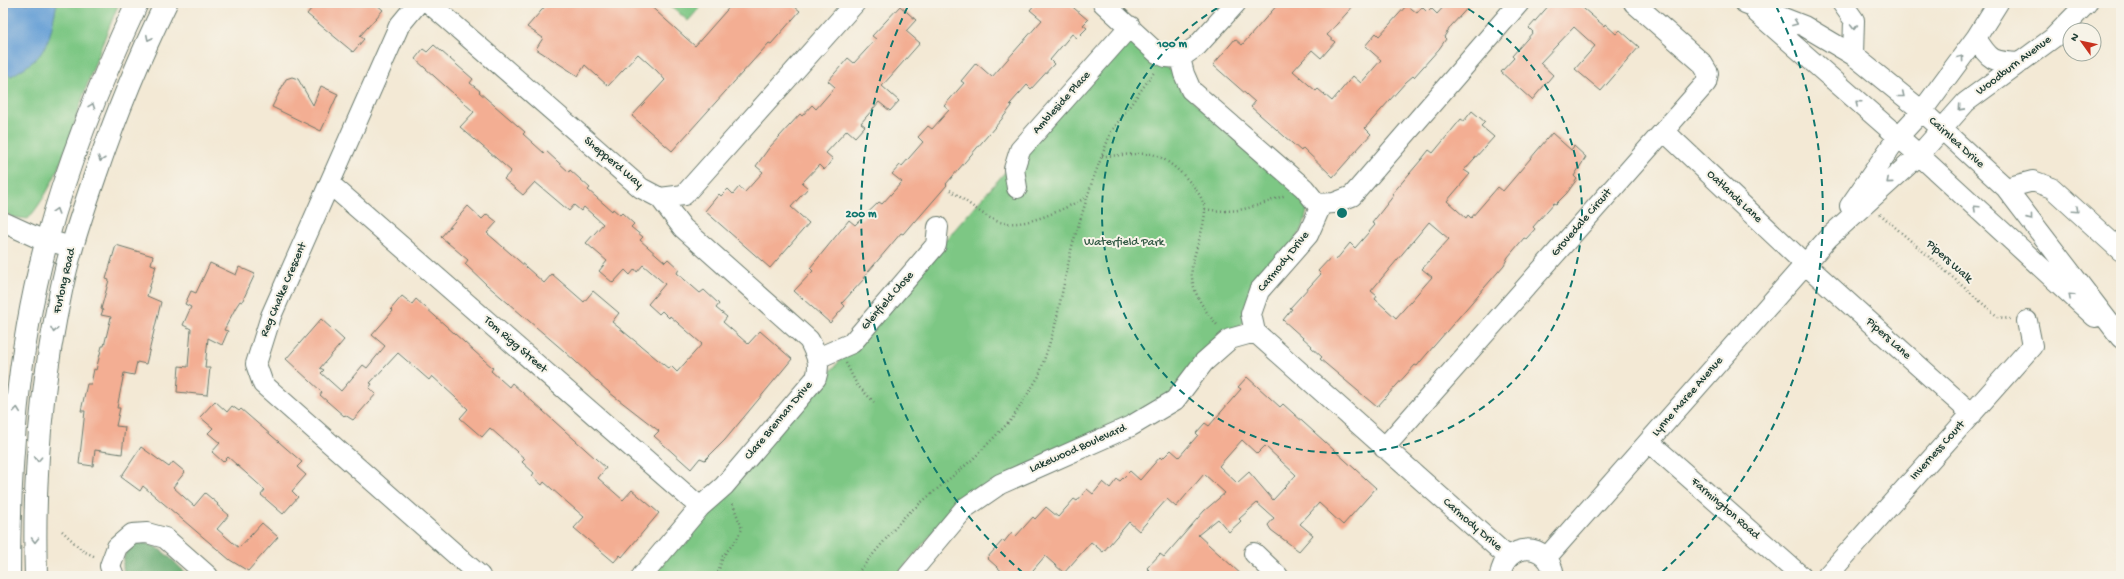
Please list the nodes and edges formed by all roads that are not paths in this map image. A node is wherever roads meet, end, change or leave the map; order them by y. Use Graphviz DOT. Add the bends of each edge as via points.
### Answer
graph roads {
  1 [pos="137,3"];
  2 [pos="166,3"];
  3 [pos="418,3"];
  4 [pos="429,3"];
  5 [pos="854,3"];
  6 [pos="1103,3"];
  7 [pos="1236,3"];
  8 [pos="1519,3"];
  9 [pos="1634,3"];
  10 [pos="1998,3"];
  11 [pos="2087,3"];
  12 [pos="1846,4"];
  13 [pos="1130,26"];
  14 [pos="1976,38"];
  15 [pos="1853,55"];
  16 [pos="1173,58"];
  17 [pos="2020,63"];
  18 [pos="1922,111"];
  19 [pos="1942,130"];
  20 [pos="1664,131"];
  21 [pos="1897,138"];
  22 [pos="1919,156"];
  23 [pos="330,184"];
  24 [pos="1017,188"];
  25 [pos="2006,188"];
  26 [pos="660,198"];
  27 [pos="1317,204"];
  28 [pos="3,222"];
  29 [pos="938,227"];
  30 [pos="1829,237"];
  31 [pos="47,241"];
  32 [pos="72,247"];
  33 [pos="2121,251"];
  34 [pos="1805,264"];
  35 [pos="2027,320"];
  36 [pos="1255,332"];
  37 [pos="2121,338"];
  38 [pos="2121,341"];
  39 [pos="818,358"];
  40 [pos="1972,414"];
  41 [pos="1649,442"];
  42 [pos="1384,448"];
  43 [pos="700,507"];
  44 [pos="1254,553"];
  45 [pos="1508,557"];
  46 [pos="1547,557"];
  47 [pos="113,568"];
  48 [pos="1275,575"];
  49 [pos="9,576"];
  50 [pos="36,576"];
  51 [pos="208,576"];
  52 [pos="480,576"];
  53 [pos="642,576"];
  54 [pos="908,576"];
  55 [pos="1500,576"];
  56 [pos="1554,576"];
  57 [pos="1801,576"];
  58 [pos="1827,576"];
  31 -- 1 [label="main road, one-way" via="69,169 104,74"];
  2 -- 32 [label="main road, Furlong Road, one-way" via="118,111"];
  3 -- 23 [label="street, Reg Chalke Crescent" via="399,26"];
  4 -- 26 [label="street, Shepperd Way" via="641,188"];
  5 -- 26 [label="street" via="684,194"];
  6 -- 13 [label="street"];
  7 -- 16 [label="street" via="1197,46"];
  8 -- 27 [label="street" via="1352,196 1334,203"];
  9 -- 20 [label="street, Grovedale Circuit" via="1702,63 1708,73 1706,83"];
  10 -- 14 [label="street"];
  11 -- 17 [label="street, Woodburn Avenue" via="2053,38"];
  12 -- 15 [label="street, one-way" via="1854,20"];
  13 -- 16 [label="street" via="1157,53"];
  13 -- 24 [label="street, Ambleside Place" via="1020,150 1014,169"];
  14 -- 17 [label="street" via="1986,56 2001,62"];
  18 -- 14 [label="street, one-way"];
  15 -- 18 [label="street, Cairnlea Drive, one-way"];
  21 -- 15 [label="street, Cairnlea Drive, one-way" via="1745,3 1804,26"];
  16 -- 27 [label="street" via="1191,90 1304,188"];
  17 -- 19 [label="street, Woodburn Avenue, one-way" via="1966,102"];
  18 -- 19 [label="street, Cairnlea Drive"];
  18 -- 21 [label="street, Lynne Maree Avenue"];
  19 -- 22 [label="street, Woodburn Avenue"];
  19 -- 25 [label="street, Cairnlea Drive"];
  20 -- 34 [label="street, Oatlands Lane"];
  20 -- 42 [label="street, Grovedale Circuit"];
  21 -- 22 [label="street, Cairnlea Drive"];
  21 -- 30 [label="street, Lynne Maree Avenue"];
  22 -- 30 [label="street, Lynne Maree Avenue, one-way" via="1866,201"];
  38 -- 22 [label="street, Cairnlea Drive, one-way"];
  23 -- 43 [label="street, Tom Rigg Street"];
  23 -- 52 [label="street, Reg Chalke Crescent" via="271,316 256,364 263,384"];
  25 -- 33 [label="street, one-way" via="2033,181 2052,188"];
  25 -- 37 [label="street, Cairnlea Drive, one-way"];
  26 -- 39 [label="street" via="683,228 809,340"];
  27 -- 36 [label="street, Carmody Drive" via="1319,210 1308,235 1259,291 1251,314"];
  28 -- 31 [label="street"];
  29 -- 39 [label="street, Glenfield Close" via="936,245 852,343"];
  30 -- 34 [label="street, Lynne Maree Avenue"];
  31 -- 32 [label="street"];
  49 -- 31 [label="main road, one-way" via="9,505 20,381"];
  32 -- 50 [label="main road, Furlong Road, one-way" via="49,361 40,436 36,504"];
  34 -- 40 [label="street, Pipers Lane"];
  34 -- 41 [label="street, Lynne Maree Avenue"];
  35 -- 40 [label="street, Inverness Court" via="2032,346"];
  36 -- 42 [label="street, Carmody Drive"];
  36 -- 54 [label="street, Lakewood Boulevard" via="1230,339 1204,362 1175,400 1131,426 1000,484 965,508"];
  39 -- 43 [label="street, Clare Brennan Drive" via="816,378 724,486"];
  40 -- 58 [label="street, Inverness Court"];
  41 -- 46 [label="street, Lynne Maree Avenue"];
  41 -- 57 [label="street, Farmington Road"];
  42 -- 45 [label="street, Carmody Drive"];
  43 -- 53 [label="street, Clare Brennan Drive"];
  44 -- 48 [label="street"];
  45 -- 46 [label="street" via="1516,551 1525,549 1534,550"];
  45 -- 55 [label="street" via="1501,566"];
  46 -- 56 [label="street"];
  47 -- 51 [label="street" via="117,547 132,534 147,533 165,538"];
}
